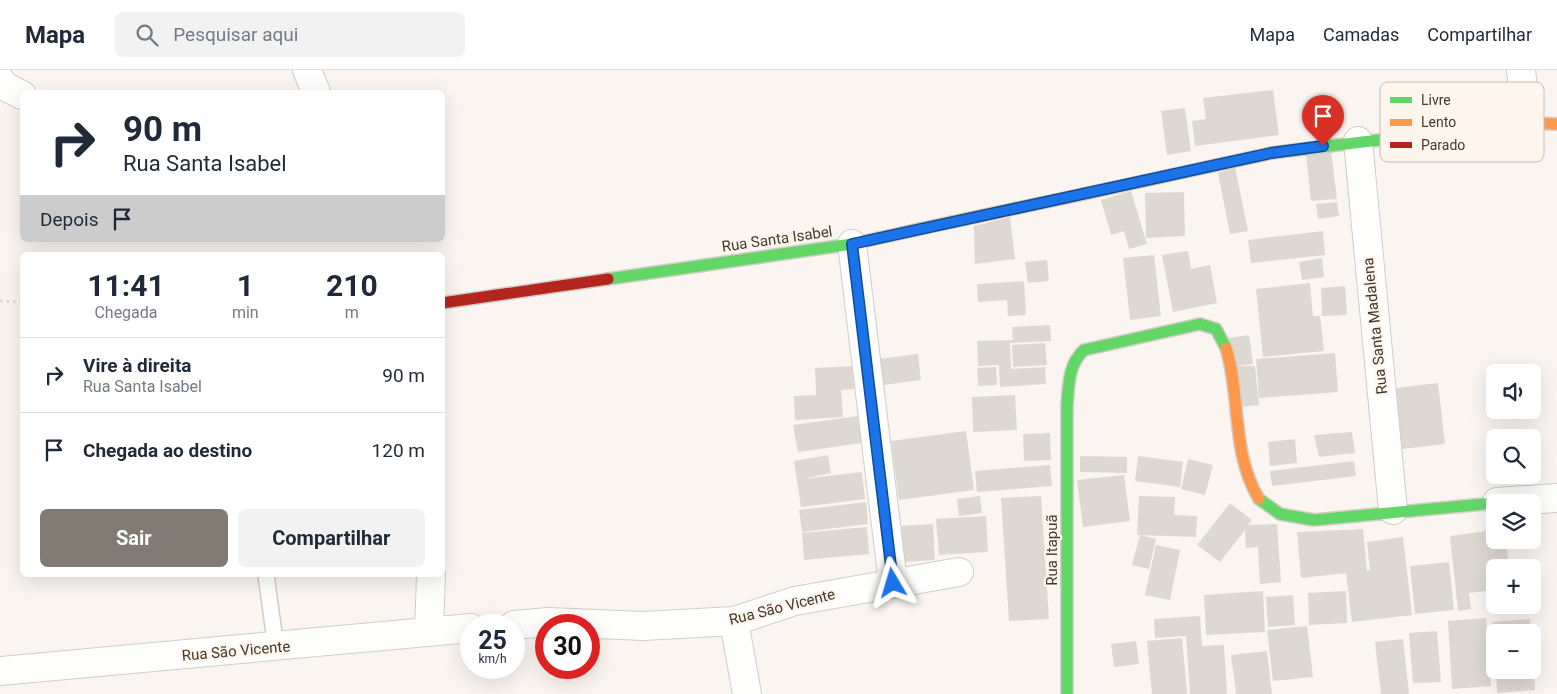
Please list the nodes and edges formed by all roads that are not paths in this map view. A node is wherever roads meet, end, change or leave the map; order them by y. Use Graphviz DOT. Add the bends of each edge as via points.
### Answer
graph roads {
  1 [pos="308,70"];
  2 [pos="0,80"];
  3 [pos="315,90"];
  4 [pos="20,94"];
  5 [pos="1544,124"];
  6 [pos="1557,124"];
  7 [pos="1380,139"];
  8 [pos="1358,141"];
  9 [pos="852,244"];
  10 [pos="445,303"];
  11 [pos="1557,498"];
  12 [pos="1541,499"];
  13 [pos="1486,504"];
  14 [pos="1393,510"];
  15 [pos="959,572"];
  16 [pos="266,577"];
  17 [pos="431,577"];
  18 [pos="893,583"];
  19 [pos="734,621"];
  20 [pos="525,624"];
  21 [pos="460,629"];
  22 [pos="430,632"];
  23 [pos="276,648"];
  24 [pos="0,671"];
  25 [pos="747,694"];
  26 [pos="1067,694"];
  1 -- 3 [label="street"];
  2 -- 4 [label="street"];
  5 -- 6 [label="street, Rua Santa Isabel"];
  7 -- 8 [label="street, Rua Santa Isabel"];
  8 -- 9 [label="street, Rua Santa Isabel" via="1271,153"];
  8 -- 14 [label="street, Rua Santa Madalena"];
  9 -- 10 [label="street, Rua Santa Isabel"];
  9 -- 18 [label="street"];
  11 -- 12 [label="street"];
  13 -- 14 [label="street"];
  14 -- 26 [label="street, Rua Itapuã" via="1314,520 1291,518 1262,503 1244,466 1227,350 1222,336 1211,326 1185,326 1084,350 1072,364 1067,406"];
  15 -- 18 [label="street, Rua São Vicente"];
  16 -- 23 [label="lane"];
  17 -- 22 [label="street"];
  18 -- 19 [label="street, Rua São Vicente" via="795,601"];
  19 -- 20 [label="street, Rua São Vicente" via="643,626"];
  19 -- 25 [label="street"];
  21 -- 22 [label="street, Rua São Vicente"];
  22 -- 23 [label="street, Rua São Vicente"];
  23 -- 24 [label="street, Rua São Vicente"];
}
